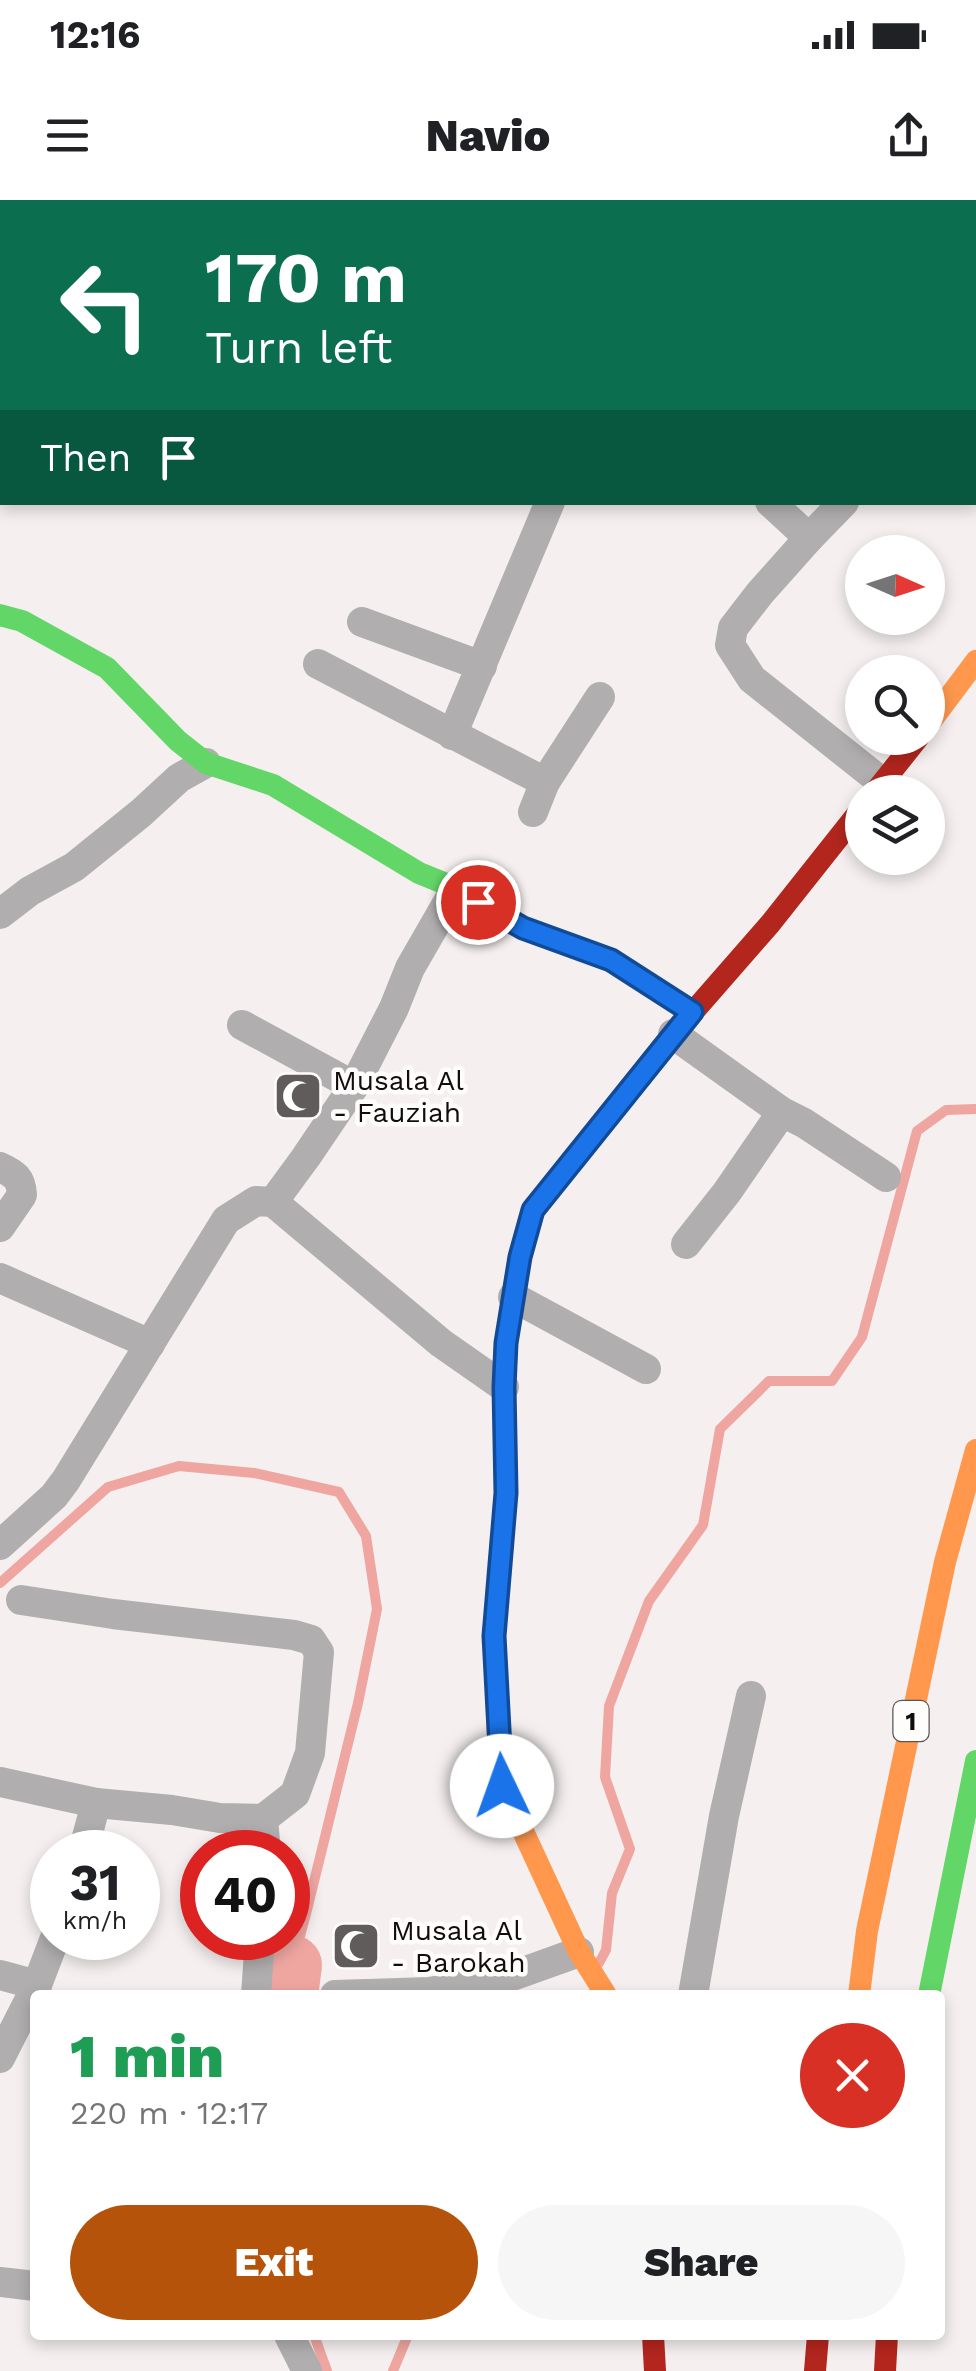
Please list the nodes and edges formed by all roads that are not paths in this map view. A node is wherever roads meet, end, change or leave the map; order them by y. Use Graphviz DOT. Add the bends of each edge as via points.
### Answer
graph roads {
  1 [pos="549,505"];
  2 [pos="773,505"];
  3 [pos="841,505"];
  4 [pos="808,538"];
  5 [pos="0,615"];
  6 [pos="362,622"];
  7 [pos="976,661"];
  8 [pos="318,664"];
  9 [pos="482,666"];
  10 [pos="600,697"];
  11 [pos="945,702"];
  12 [pos="452,735"];
  13 [pos="905,755"];
  14 [pos="206,763"];
  15 [pos="864,775"];
  16 [pos="889,775"];
  17 [pos="546,782"];
  18 [pos="533,812"];
  19 [pos="845,829"];
  20 [pos="456,888"];
  21 [pos="0,914"];
  22 [pos="683,1023"];
  23 [pos="242,1025"];
  24 [pos="354,1086"];
  25 [pos="782,1112"];
  26 [pos="0,1167"];
  27 [pos="886,1177"];
  28 [pos="273,1202"];
  29 [pos="0,1227"];
  30 [pos="686,1244"];
  31 [pos="0,1278"];
  32 [pos="514,1298"];
  33 [pos="150,1344"];
  34 [pos="646,1369"];
  35 [pos="504,1387"];
  36 [pos="976,1450"];
  37 [pos="0,1545"];
  38 [pos="20,1600"];
  39 [pos="751,1696"];
  40 [pos="976,1760"];
  41 [pos="0,1782"];
  42 [pos="96,1803"];
  43 [pos="263,1820"];
  44 [pos="89,1830"];
  45 [pos="264,1830"];
  46 [pos="47,1960"];
  47 [pos="258,1960"];
  48 [pos="584,1960"];
  49 [pos="0,1974"];
  50 [pos="38,1986"];
  51 [pos="36,1990"];
  52 [pos="256,1990"];
  53 [pos="441,1990"];
  54 [pos="603,1990"];
  55 [pos="694,1990"];
  56 [pos="860,1990"];
  57 [pos="931,1990"];
  58 [pos="30,2001"];
  59 [pos="0,2058"];
  60 [pos="0,2282"];
  61 [pos="30,2285"];
  62 [pos="292,2340"];
  63 [pos="652,2340"];
  64 [pos="818,2340"];
  65 [pos="887,2340"];
  66 [pos="307,2371"];
  67 [pos="655,2371"];
  68 [pos="815,2371"];
  69 [pos="885,2371"];
  1 -- 9 [label="street"];
  2 -- 4 [label="street"];
  3 -- 4 [label="street"];
  4 -- 15 [label="street" via="732,628 730,646 752,678"];
  5 -- 14 [label="main road" via="107,668"];
  6 -- 9 [label="street"];
  7 -- 11 [label="main road"];
  8 -- 12 [label="street"];
  9 -- 12 [label="street"];
  10 -- 17 [label="street"];
  12 -- 17 [label="street"];
  13 -- 16 [label="main road"];
  14 -- 20 [label="main road" via="273,786"];
  14 -- 21 [label="street" via="178,778 74,867"];
  17 -- 18 [label="street"];
  19 -- 22 [label="main road"];
  20 -- 22 [label="main road" via="523,928 611,960"];
  20 -- 24 [label="street"];
  22 -- 25 [label="street"];
  22 -- 32 [label="main road" via="533,1210"];
  23 -- 24 [label="street"];
  24 -- 28 [label="street"];
  25 -- 27 [label="street"];
  25 -- 30 [label="street"];
  26 -- 29 [label="street" via="21,1180 22,1195"];
  28 -- 33 [label="street" via="256,1201 226,1220"];
  28 -- 35 [label="street"];
  31 -- 33 [label="street"];
  32 -- 34 [label="street"];
  32 -- 35 [label="main road"];
  33 -- 37 [label="street" via="54,1496"];
  35 -- 48 [label="main road" via="506,1493 494,1636 502,1786"];
  36 -- 56 [label="main road, 1" via="945,1562"];
  38 -- 43 [label="street" via="311,1640 319,1652 310,1753 295,1794"];
  39 -- 55 [label="street"];
  40 -- 57 [label="main road"];
  41 -- 42 [label="street"];
  42 -- 43 [label="street"];
  42 -- 44 [label="street"];
  43 -- 45 [label="street"];
  46 -- 50 [label="street"];
  47 -- 52 [label="street"];
  48 -- 53 [label="street"];
  48 -- 54 [label="main road"];
  49 -- 50 [label="street"];
  50 -- 51 [label="street"];
  58 -- 59 [label="street"];
  60 -- 61 [label="street"];
  62 -- 66 [label="street"];
  63 -- 67 [label="main road"];
  64 -- 68 [label="main road"];
  65 -- 69 [label="main road"];
}
